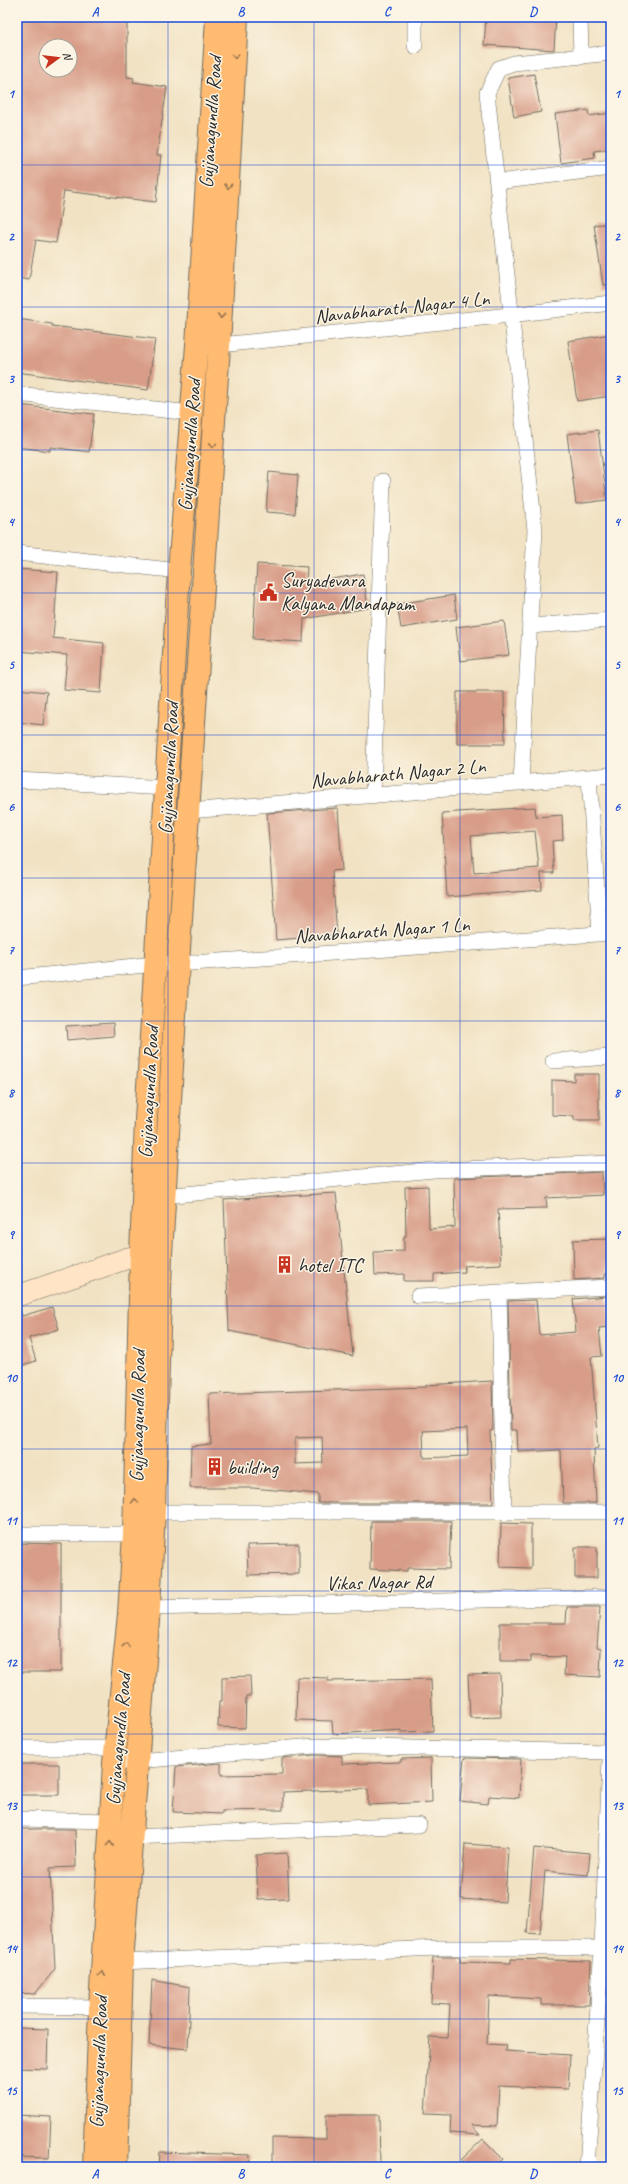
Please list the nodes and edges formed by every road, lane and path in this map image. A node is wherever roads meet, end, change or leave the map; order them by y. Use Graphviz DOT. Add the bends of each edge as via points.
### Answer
graph roads {
  1 [pos="217,17"];
  2 [pos="237,17"];
  3 [pos="415,17"];
  4 [pos="580,17"];
  5 [pos="415,46"];
  6 [pos="611,53"];
  7 [pos="581,57"];
  8 [pos="611,168"];
  9 [pos="497,182"];
  10 [pos="611,302"];
  11 [pos="510,315"];
  12 [pos="197,345"];
  13 [pos="219,346"];
  14 [pos="17,394"];
  15 [pos="191,413"];
  16 [pos="383,481"];
  17 [pos="17,553"];
  18 [pos="179,571"];
  19 [pos="611,620"];
  20 [pos="530,626"];
  21 [pos="611,775"];
  22 [pos="589,777"];
  23 [pos="17,780"];
  24 [pos="521,783"];
  25 [pos="167,788"];
  26 [pos="373,796"];
  27 [pos="189,811"];
  28 [pos="606,934"];
  29 [pos="155,964"];
  30 [pos="178,964"];
  31 [pos="17,978"];
  32 [pos="611,1057"];
  33 [pos="553,1061"];
  34 [pos="611,1163"];
  35 [pos="164,1196"];
  36 [pos="151,1254"];
  37 [pos="611,1287"];
  38 [pos="499,1292"];
  39 [pos="17,1296"];
  40 [pos="418,1296"];
  41 [pos="154,1512"];
  42 [pos="611,1512"];
  43 [pos="504,1513"];
  44 [pos="17,1534"];
  45 [pos="134,1534"];
  46 [pos="611,1597"];
  47 [pos="149,1608"];
  48 [pos="611,1737"];
  49 [pos="17,1748"];
  50 [pos="611,1752"];
  51 [pos="115,1756"];
  52 [pos="138,1763"];
  53 [pos="17,1819"];
  54 [pos="111,1821"];
  55 [pos="419,1825"];
  56 [pos="132,1836"];
  57 [pos="606,1948"];
  58 [pos="122,1962"];
  59 [pos="17,2006"];
  60 [pos="100,2007"];
  61 [pos="94,2167"];
  62 [pos="116,2167"];
  63 [pos="587,2167"];
  1 -- 12 [label="main road, Gujjanagundla Road"];
  2 -- 13 [label="main road, Gujjanagundla Road, one-way"];
  3 -- 5 [label="street"];
  4 -- 7 [label="street"];
  6 -- 7 [label="street"];
  7 -- 9 [label="street" via="514,63 499,68 487,93"];
  8 -- 9 [label="street"];
  9 -- 11 [label="street"];
  10 -- 11 [label="street, Navabharath Nagar 4 Ln"];
  11 -- 13 [label="street, Navabharath Nagar 4 Ln"];
  11 -- 20 [label="street" via="535,530"];
  12 -- 13 [label="street, Navabharath Nagar 4 Ln"];
  12 -- 15 [label="main road, Gujjanagundla Road"];
  13 -- 27 [label="main road, Gujjanagundla Road, one-way"];
  14 -- 15 [label="street"];
  15 -- 18 [label="main road, Gujjanagundla Road"];
  16 -- 26 [label="street"];
  17 -- 18 [label="street"];
  18 -- 25 [label="main road, Gujjanagundla Road"];
  19 -- 20 [label="street"];
  20 -- 24 [label="street"];
  21 -- 22 [label="street, Navabharath Nagar 2 Ln"];
  22 -- 24 [label="street, Navabharath Nagar 2 Ln"];
  22 -- 28 [label="street"];
  23 -- 25 [label="street"];
  24 -- 26 [label="street, Navabharath Nagar 2 Ln"];
  25 -- 29 [label="main road, Gujjanagundla Road"];
  26 -- 27 [label="street, Navabharath Nagar 2 Ln"];
  27 -- 30 [label="main road, Gujjanagundla Road"];
  28 -- 30 [label="street, Navabharath Nagar 1 Ln"];
  29 -- 30 [label="street, Navabharath Nagar 1 Ln"];
  29 -- 31 [label="street, Navabharath Nagar 1 Ln"];
  29 -- 36 [label="main road, Gujjanagundla Road"];
  30 -- 35 [label="main road, Gujjanagundla Road"];
  32 -- 33 [label="street"];
  34 -- 35 [label="street" via="434,1170"];
  35 -- 36 [label="main road, Gujjanagundla Road"];
  36 -- 39 [label="street" via="128,1258"];
  36 -- 41 [label="main road, Gujjanagundla Road"];
  45 -- 36 [label="main road, Gujjanagundla Road, one-way"];
  37 -- 38 [label="street"];
  38 -- 40 [label="street"];
  38 -- 43 [label="street"];
  41 -- 43 [label="street"];
  41 -- 47 [label="main road, Gujjanagundla Road"];
  42 -- 43 [label="street"];
  44 -- 45 [label="street"];
  51 -- 45 [label="main road, Gujjanagundla Road, one-way"];
  46 -- 47 [label="street, Vikas Nagar Rd"];
  47 -- 52 [label="main road, Gujjanagundla Road"];
  48 -- 50 [label="street"];
  49 -- 51 [label="street"];
  50 -- 52 [label="street" via="314,1746"];
  50 -- 57 [label="street"];
  51 -- 52 [label="street"];
  51 -- 54 [label="main road, Gujjanagundla Road"];
  52 -- 56 [label="main road, Gujjanagundla Road"];
  53 -- 54 [label="street"];
  60 -- 54 [label="main road, Gujjanagundla Road, one-way"];
  55 -- 56 [label="street"];
  56 -- 58 [label="main road, Gujjanagundla Road"];
  57 -- 58 [label="street" via="438,1948"];
  57 -- 63 [label="street"];
  58 -- 62 [label="main road, Gujjanagundla Road"];
  59 -- 60 [label="street"];
  60 -- 61 [label="main road, Gujjanagundla Road"];
}
